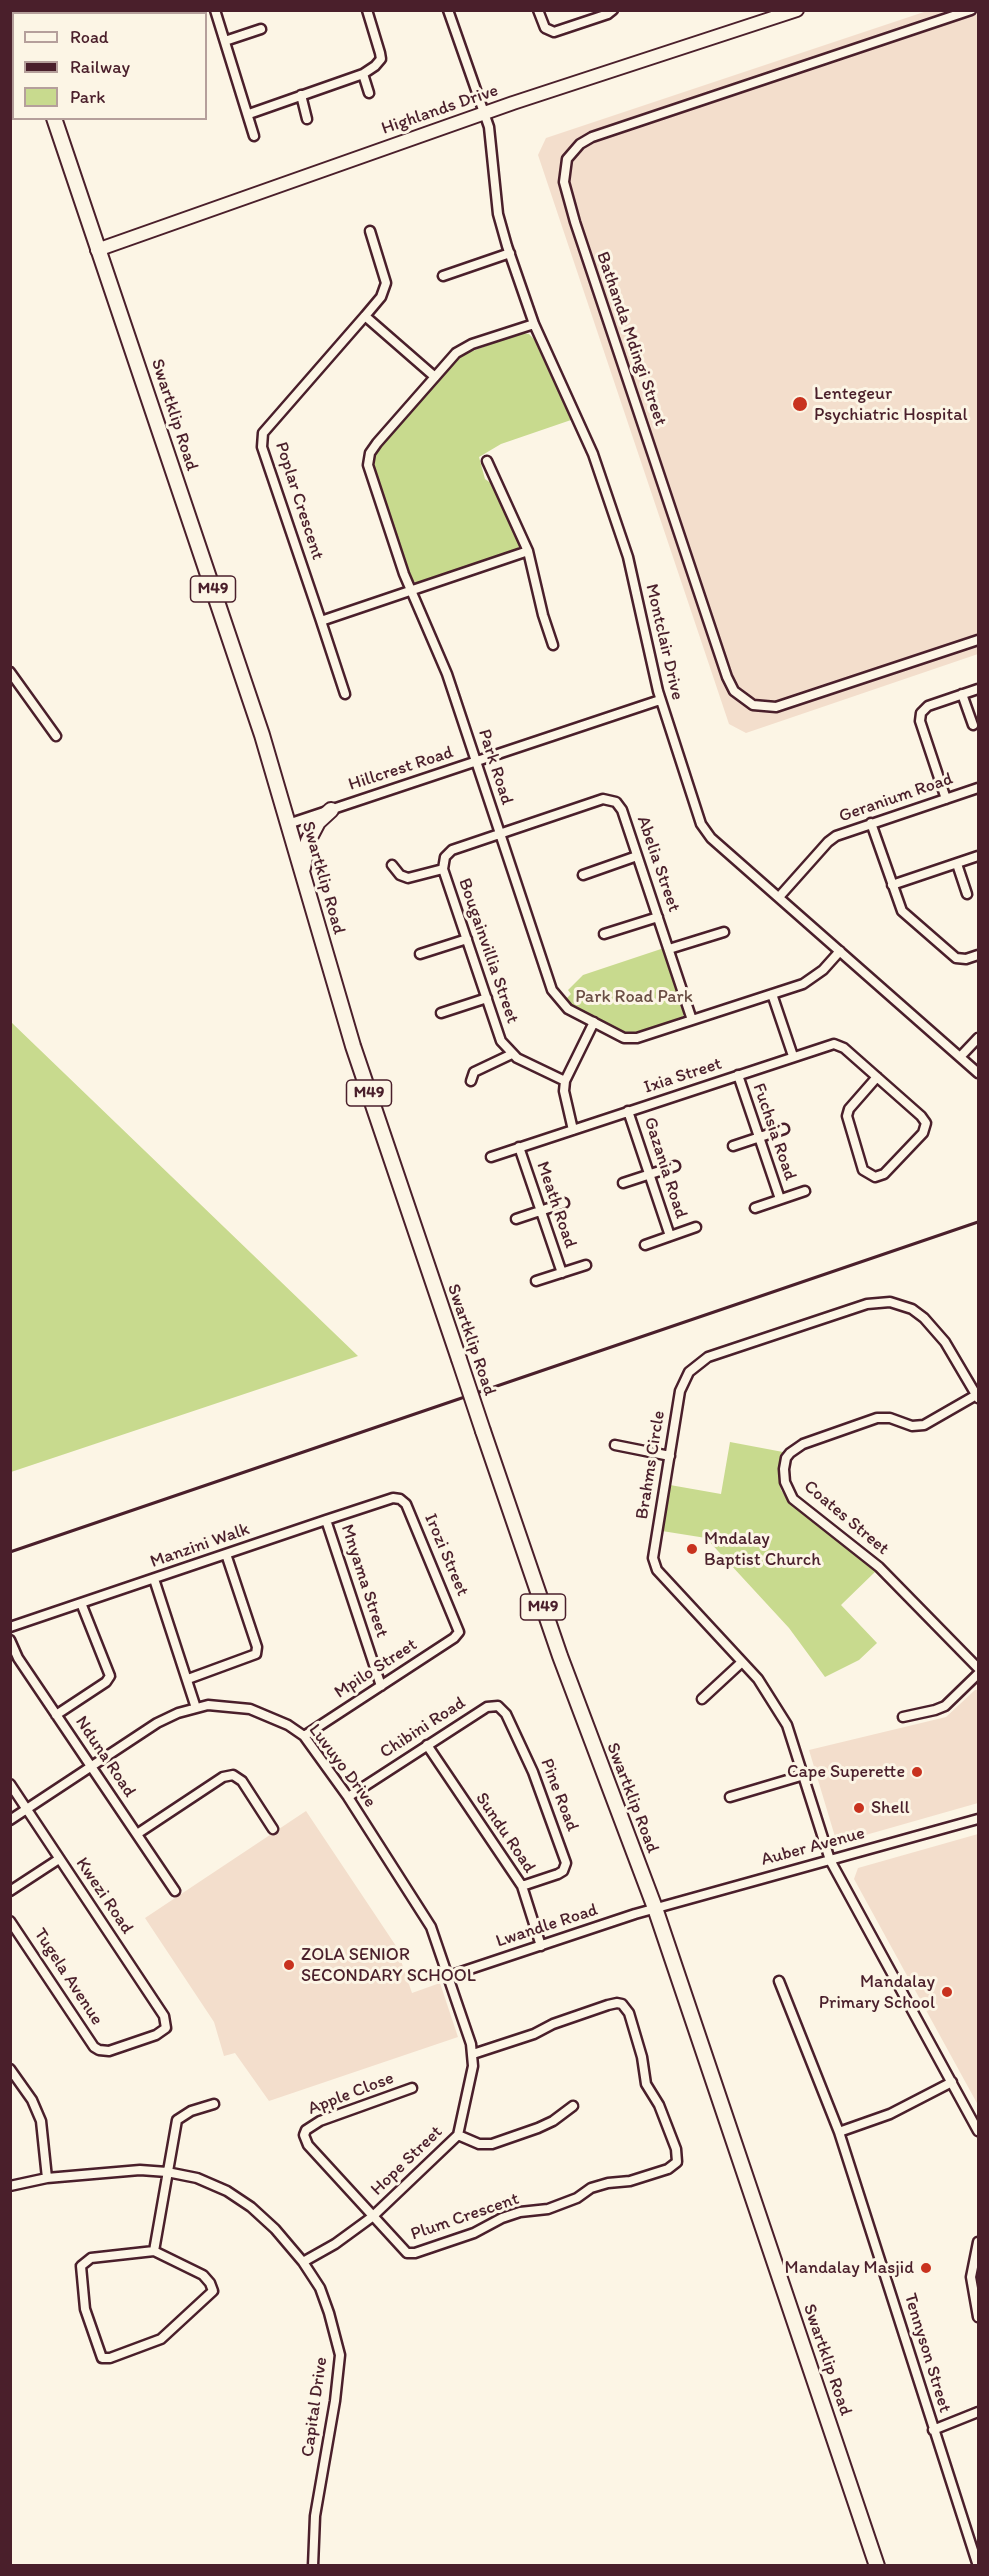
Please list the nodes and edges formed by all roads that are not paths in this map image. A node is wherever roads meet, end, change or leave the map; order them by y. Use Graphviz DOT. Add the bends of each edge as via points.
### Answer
graph roads {
  1 [pos="215,10"];
  2 [pos="367,10"];
  3 [pos="448,10"];
  4 [pos="538,10"];
  5 [pos="613,10"];
  6 [pos="796,10"];
  7 [pos="971,10"];
  8 [pos="261,29"];
  9 [pos="225,41"];
  10 [pos="363,74"];
  11 [pos="369,93"];
  12 [pos="301,95"];
  13 [pos="485,113"];
  14 [pos="249,114"];
  15 [pos="307,119"];
  16 [pos="55,120"];
  17 [pos="254,136"];
  18 [pos="370,231"];
  19 [pos="97,250"];
  20 [pos="510,253"];
  21 [pos="443,276"];
  22 [pos="365,316"];
  23 [pos="534,324"];
  24 [pos="435,377"];
  25 [pos="488,461"];
  26 [pos="528,551"];
  27 [pos="411,591"];
  28 [pos="321,621"];
  29 [pos="978,640"];
  30 [pos="552,645"];
  31 [pos="10,672"];
  32 [pos="978,689"];
  33 [pos="345,694"];
  34 [pos="962,694"];
  35 [pos="660,700"];
  36 [pos="973,725"];
  37 [pos="56,736"];
  38 [pos="476,762"];
  39 [pos="978,788"];
  40 [pos="946,799"];
  41 [pos="331,810"];
  42 [pos="288,824"];
  43 [pos="871,824"];
  44 [pos="500,834"];
  45 [pos="638,856"];
  46 [pos="978,856"];
  47 [pos="957,864"];
  48 [pos="392,865"];
  49 [pos="443,869"];
  50 [pos="303,873"];
  51 [pos="583,875"];
  52 [pos="892,885"];
  53 [pos="967,894"];
  54 [pos="779,897"];
  55 [pos="658,917"];
  56 [pos="724,932"];
  57 [pos="604,934"];
  58 [pos="467,939"];
  59 [pos="669,949"];
  60 [pos="840,951"];
  61 [pos="420,954"];
  62 [pos="978,955"];
  63 [pos="772,994"];
  64 [pos="487,998"];
  65 [pos="441,1013"];
  66 [pos="692,1020"];
  67 [pos="594,1022"];
  68 [pos="978,1038"];
  69 [pos="512,1054"];
  70 [pos="794,1056"];
  71 [pos="960,1057"];
  72 [pos="978,1073"];
  73 [pos="738,1075"];
  74 [pos="876,1077"];
  75 [pos="471,1081"];
  76 [pos="565,1081"];
  77 [pos="628,1111"];
  78 [pos="784,1129"];
  79 [pos="573,1130"];
  80 [pos="759,1138"];
  81 [pos="733,1146"];
  82 [pos="519,1147"];
  83 [pos="491,1157"];
  84 [pos="675,1166"];
  85 [pos="649,1174"];
  86 [pos="623,1183"];
  87 [pos="805,1191"];
  88 [pos="780,1199"];
  89 [pos="564,1203"];
  90 [pos="755,1208"];
  91 [pos="541,1211"];
  92 [pos="516,1219"];
  93 [pos="696,1227"];
  94 [pos="670,1236"];
  95 [pos="645,1245"];
  96 [pos="586,1265"];
  97 [pos="562,1273"];
  98 [pos="536,1281"];
  99 [pos="978,1396"];
  100 [pos="615,1445"];
  101 [pos="670,1456"];
  102 [pos="400,1499"];
  103 [pos="326,1520"];
  104 [pos="225,1554"];
  105 [pos="154,1579"];
  106 [pos="81,1603"];
  107 [pos="458,1625"];
  108 [pos="10,1627"];
  109 [pos="10,1641"];
  110 [pos="742,1662"];
  111 [pos="978,1668"];
  112 [pos="978,1674"];
  113 [pos="188,1679"];
  114 [pos="381,1686"];
  115 [pos="702,1700"];
  116 [pos="487,1707"];
  117 [pos="196,1708"];
  118 [pos="56,1715"];
  119 [pos="903,1717"];
  120 [pos="304,1736"];
  121 [pos="427,1745"];
  122 [pos="90,1767"];
  123 [pos="804,1775"];
  124 [pos="10,1784"];
  125 [pos="348,1797"];
  126 [pos="730,1797"];
  127 [pos="28,1809"];
  128 [pos="978,1819"];
  129 [pos="10,1820"];
  130 [pos="273,1829"];
  131 [pos="137,1834"];
  132 [pos="59,1858"];
  133 [pos="830,1860"];
  134 [pos="522,1886"];
  135 [pos="10,1891"];
  136 [pos="175,1891"];
  137 [pos="656,1908"];
  138 [pos="10,1921"];
  139 [pos="542,1946"];
  140 [pos="449,1976"];
  141 [pos="779,1981"];
  142 [pos="166,2028"];
  143 [pos="473,2054"];
  144 [pos="11,2071"];
  145 [pos="952,2082"];
  146 [pos="412,2088"];
  147 [pos="214,2104"];
  148 [pos="573,2106"];
  149 [pos="978,2131"];
  150 [pos="839,2132"];
  151 [pos="458,2135"];
  152 [pos="168,2172"];
  153 [pos="47,2178"];
  154 [pos="10,2186"];
  155 [pos="372,2217"];
  156 [pos="978,2242"];
  157 [pos="154,2252"];
  158 [pos="303,2262"];
  159 [pos="978,2317"];
  160 [pos="978,2412"];
  161 [pos="933,2430"];
  162 [pos="313,2565"];
  163 [pos="877,2565"];
  164 [pos="978,2565"];
  1 -- 9 [label="street"];
  2 -- 10 [label="street" via="381,59"];
  3 -- 13 [label="street, Montclair Drive"];
  4 -- 5 [label="street" via="545,28 554,32"];
  6 -- 13 [label="main road, Highlands Drive"];
  7 -- 29 [label="street, Bathanda Mdingi Street" via="592,137 567,159 564,182 734,691 753,705 776,707"];
  8 -- 9 [label="street"];
  9 -- 14 [label="street"];
  10 -- 11 [label="street"];
  10 -- 12 [label="street"];
  12 -- 14 [label="street"];
  12 -- 15 [label="street"];
  13 -- 19 [label="main road, Highlands Drive"];
  13 -- 20 [label="street, Montclair Drive" via="498,214"];
  14 -- 17 [label="street"];
  16 -- 19 [label="main road, Swartklip Road / M49"];
  18 -- 22 [label="street" via="386,283 381,297"];
  19 -- 42 [label="main road, Swartklip Road / M49" via="262,735"];
  20 -- 21 [label="street"];
  20 -- 23 [label="street, Montclair Drive"];
  22 -- 24 [label="street"];
  22 -- 28 [label="street, Poplar Crescent" via="262,436 262,447"];
  23 -- 24 [label="street, Park Road" via="462,349"];
  23 -- 35 [label="street, Montclair Drive" via="593,454 628,557"];
  24 -- 27 [label="street, Park Road" via="377,443 369,459 370,475"];
  25 -- 26 [label="street"];
  26 -- 27 [label="street"];
  26 -- 30 [label="street"];
  27 -- 28 [label="street"];
  27 -- 38 [label="street, Park Road" via="447,674"];
  28 -- 33 [label="street"];
  31 -- 37 [label="street"];
  32 -- 34 [label="street"];
  34 -- 36 [label="street"];
  34 -- 40 [label="street" via="925,707 920,717"];
  35 -- 38 [label="street, Hillcrest Road"];
  35 -- 54 [label="street, Montclair Drive" via="704,829"];
  38 -- 41 [label="street, Hillcrest Road"];
  38 -- 44 [label="street, Park Road"];
  39 -- 40 [label="street, Geranium Road"];
  40 -- 43 [label="street, Geranium Road"];
  41 -- 42 [label="street, Hillcrest Road"];
  41 -- 50 [label="main road" via="318,822 308,841"];
  42 -- 50 [label="main road, Swartklip Road / M49"];
  43 -- 52 [label="street"];
  43 -- 54 [label="street, Geranium Road" via="832,839"];
  44 -- 45 [label="street, Abelia Street" via="607,799 621,807"];
  44 -- 49 [label="street, Bougainvillia Street" via="452,850 445,857"];
  44 -- 67 [label="street, Park Road" via="552,990 568,1009"];
  45 -- 51 [label="street"];
  45 -- 55 [label="street, Abelia Street"];
  46 -- 47 [label="street"];
  47 -- 52 [label="street"];
  47 -- 53 [label="street"];
  48 -- 49 [label="street" via="408,878"];
  49 -- 58 [label="street, Bougainvillia Street"];
  50 -- 137 [label="main road, Swartklip Road / M49, bridge" via="353,1046 483,1431 560,1656"];
  52 -- 62 [label="street" via="902,912 954,957 963,960"];
  54 -- 60 [label="street, Montclair Drive"];
  55 -- 57 [label="street"];
  55 -- 59 [label="street, Abelia Street"];
  56 -- 59 [label="street"];
  58 -- 61 [label="street"];
  58 -- 64 [label="street, Bougainvillia Street"];
  59 -- 66 [label="street, Abelia Street"];
  60 -- 63 [label="street, Park Road" via="814,978"];
  60 -- 71 [label="street, Montclair Drive"];
  63 -- 66 [label="street, Park Road"];
  63 -- 70 [label="street"];
  64 -- 65 [label="street"];
  64 -- 69 [label="street, Bougainvillia Street" via="501,1041"];
  66 -- 67 [label="street, Park Road" via="633,1039"];
  67 -- 76 [label="street"];
  68 -- 71 [label="street"];
  69 -- 75 [label="street" via="474,1072"];
  69 -- 76 [label="street"];
  70 -- 73 [label="street, Ixia Street"];
  70 -- 74 [label="street, Ixia Street" via="829,1044 839,1045"];
  71 -- 72 [label="street, Montclair Drive"];
  73 -- 77 [label="street, Ixia Street"];
  73 -- 80 [label="street, Fuchsia Road"];
  74 -- 74 [label="street, Ixia Street" via="847,1116 863,1170 875,1177 884,1174 926,1126 921,1116"];
  76 -- 79 [label="street"];
  77 -- 79 [label="street, Ixia Street"];
  77 -- 85 [label="street, Gazania Road"];
  78 -- 80 [label="street"];
  79 -- 82 [label="street, Ixia Street"];
  80 -- 81 [label="street"];
  80 -- 88 [label="street, Fuchsia Road"];
  82 -- 83 [label="street, Ixia Street"];
  82 -- 91 [label="street, Meath Road"];
  84 -- 85 [label="street"];
  85 -- 86 [label="street"];
  85 -- 94 [label="street, Gazania Road"];
  87 -- 88 [label="street"];
  88 -- 90 [label="street"];
  89 -- 91 [label="street"];
  91 -- 92 [label="street"];
  91 -- 97 [label="street, Meath Road"];
  93 -- 94 [label="street"];
  94 -- 95 [label="street"];
  96 -- 97 [label="street"];
  97 -- 98 [label="street"];
  99 -- 101 [label="street, Brahms Circle" via="945,1342 924,1318 904,1305 874,1302 697,1364 680,1391"];
  99 -- 111 [label="street, Coates Street" via="924,1425 878,1418 802,1444 786,1458 784,1469 793,1498 879,1567"];
  100 -- 101 [label="street"];
  101 -- 110 [label="street, Brahms Circle" via="655,1566"];
  102 -- 103 [label="street, Manzini Walk"];
  102 -- 107 [label="street, Irozi Street" via="406,1504"];
  103 -- 104 [label="street, Manzini Walk"];
  103 -- 114 [label="street, Mnyama Street"];
  104 -- 105 [label="street, Manzini Walk"];
  104 -- 113 [label="street" via="256,1654"];
  105 -- 106 [label="street, Manzini Walk"];
  105 -- 113 [label="street"];
  106 -- 108 [label="street, Manzini Walk"];
  106 -- 118 [label="street" via="110,1676"];
  107 -- 114 [label="street, Mpilo Street" via="459,1632 454,1638"];
  109 -- 118 [label="street, Nduna Road"];
  110 -- 115 [label="street"];
  110 -- 123 [label="street, Brahms Circle" via="764,1687 788,1725"];
  112 -- 119 [label="street" via="940,1708"];
  113 -- 117 [label="street"];
  114 -- 120 [label="street, Mpilo Street"];
  116 -- 121 [label="street, Chibini Road"];
  116 -- 134 [label="street, Pine Road" via="498,1706 506,1714 538,1784 566,1863 562,1871"];
  117 -- 120 [label="street, Luvuyo Drive" via="250,1709"];
  117 -- 122 [label="street, Luvuyo Drive" via="157,1723"];
  118 -- 122 [label="street, Nduna Road"];
  120 -- 125 [label="street, Luvuyo Drive"];
  121 -- 125 [label="street, Chibini Road"];
  121 -- 134 [label="street, Sundu Road"];
  122 -- 127 [label="street, Luvuyo Drive"];
  122 -- 131 [label="street, Nduna Road"];
  123 -- 126 [label="street"];
  123 -- 133 [label="street, Brahms Circle"];
  124 -- 127 [label="street, Kwezi Road"];
  125 -- 140 [label="street, Luvuyo Drive" via="426,1916"];
  127 -- 129 [label="street, Luvuyo Drive"];
  127 -- 132 [label="street, Kwezi Road"];
  128 -- 133 [label="street, Auber Avenue"];
  130 -- 131 [label="street" via="242,1781 233,1775 222,1777"];
  131 -- 136 [label="street, Nduna Road"];
  132 -- 135 [label="street"];
  132 -- 142 [label="street, Kwezi Road" via="164,2016"];
  133 -- 137 [label="street, Auber Avenue"];
  133 -- 145 [label="street, Brahms Circle"];
  134 -- 139 [label="street, Sundu Road"];
  137 -- 139 [label="street, Lwandle Road"];
  137 -- 163 [label="main road, Swartklip Road / M49"];
  138 -- 142 [label="street, Tugela Avenue" via="94,2047 109,2050"];
  139 -- 140 [label="street, Lwandle Road"];
  140 -- 143 [label="street, Hope Street"];
  141 -- 150 [label="street, Tennyson Street"];
  143 -- 151 [label="street, Hope Street"];
  143 -- 155 [label="street, Plum Crescent" via="608,2005 622,2004 629,2013 646,2084 659,2105 677,2162 668,2169 630,2181 591,2188 548,2209 502,2218 474,2234 415,2253 404,2251"];
  144 -- 153 [label="street" via="32,2100 41,2121"];
  145 -- 149 [label="street, Brahms Circle"];
  145 -- 150 [label="street" via="890,2114"];
  146 -- 155 [label="street, Apple Close" via="320,2121 304,2135 308,2145"];
  147 -- 152 [label="street" via="177,2120"];
  148 -- 151 [label="street" via="553,2121 492,2144 479,2144"];
  150 -- 161 [label="street, Tennyson Street"];
  151 -- 155 [label="street, Hope Street"];
  152 -- 153 [label="street, Capital Drive" via="140,2170"];
  152 -- 157 [label="street"];
  152 -- 158 [label="street, Capital Drive" via="197,2178 251,2207"];
  153 -- 154 [label="street, Capital Drive"];
  155 -- 158 [label="street, Hope Street"];
  156 -- 159 [label="street" via="971,2277"];
  157 -- 157 [label="street" via="203,2275 213,2291 161,2339 102,2358 85,2309 81,2266 91,2258"];
  158 -- 162 [label="street, Capital Drive" via="320,2288 340,2355 315,2516"];
  160 -- 161 [label="street"];
  161 -- 164 [label="street, Tennyson Street"];
}
